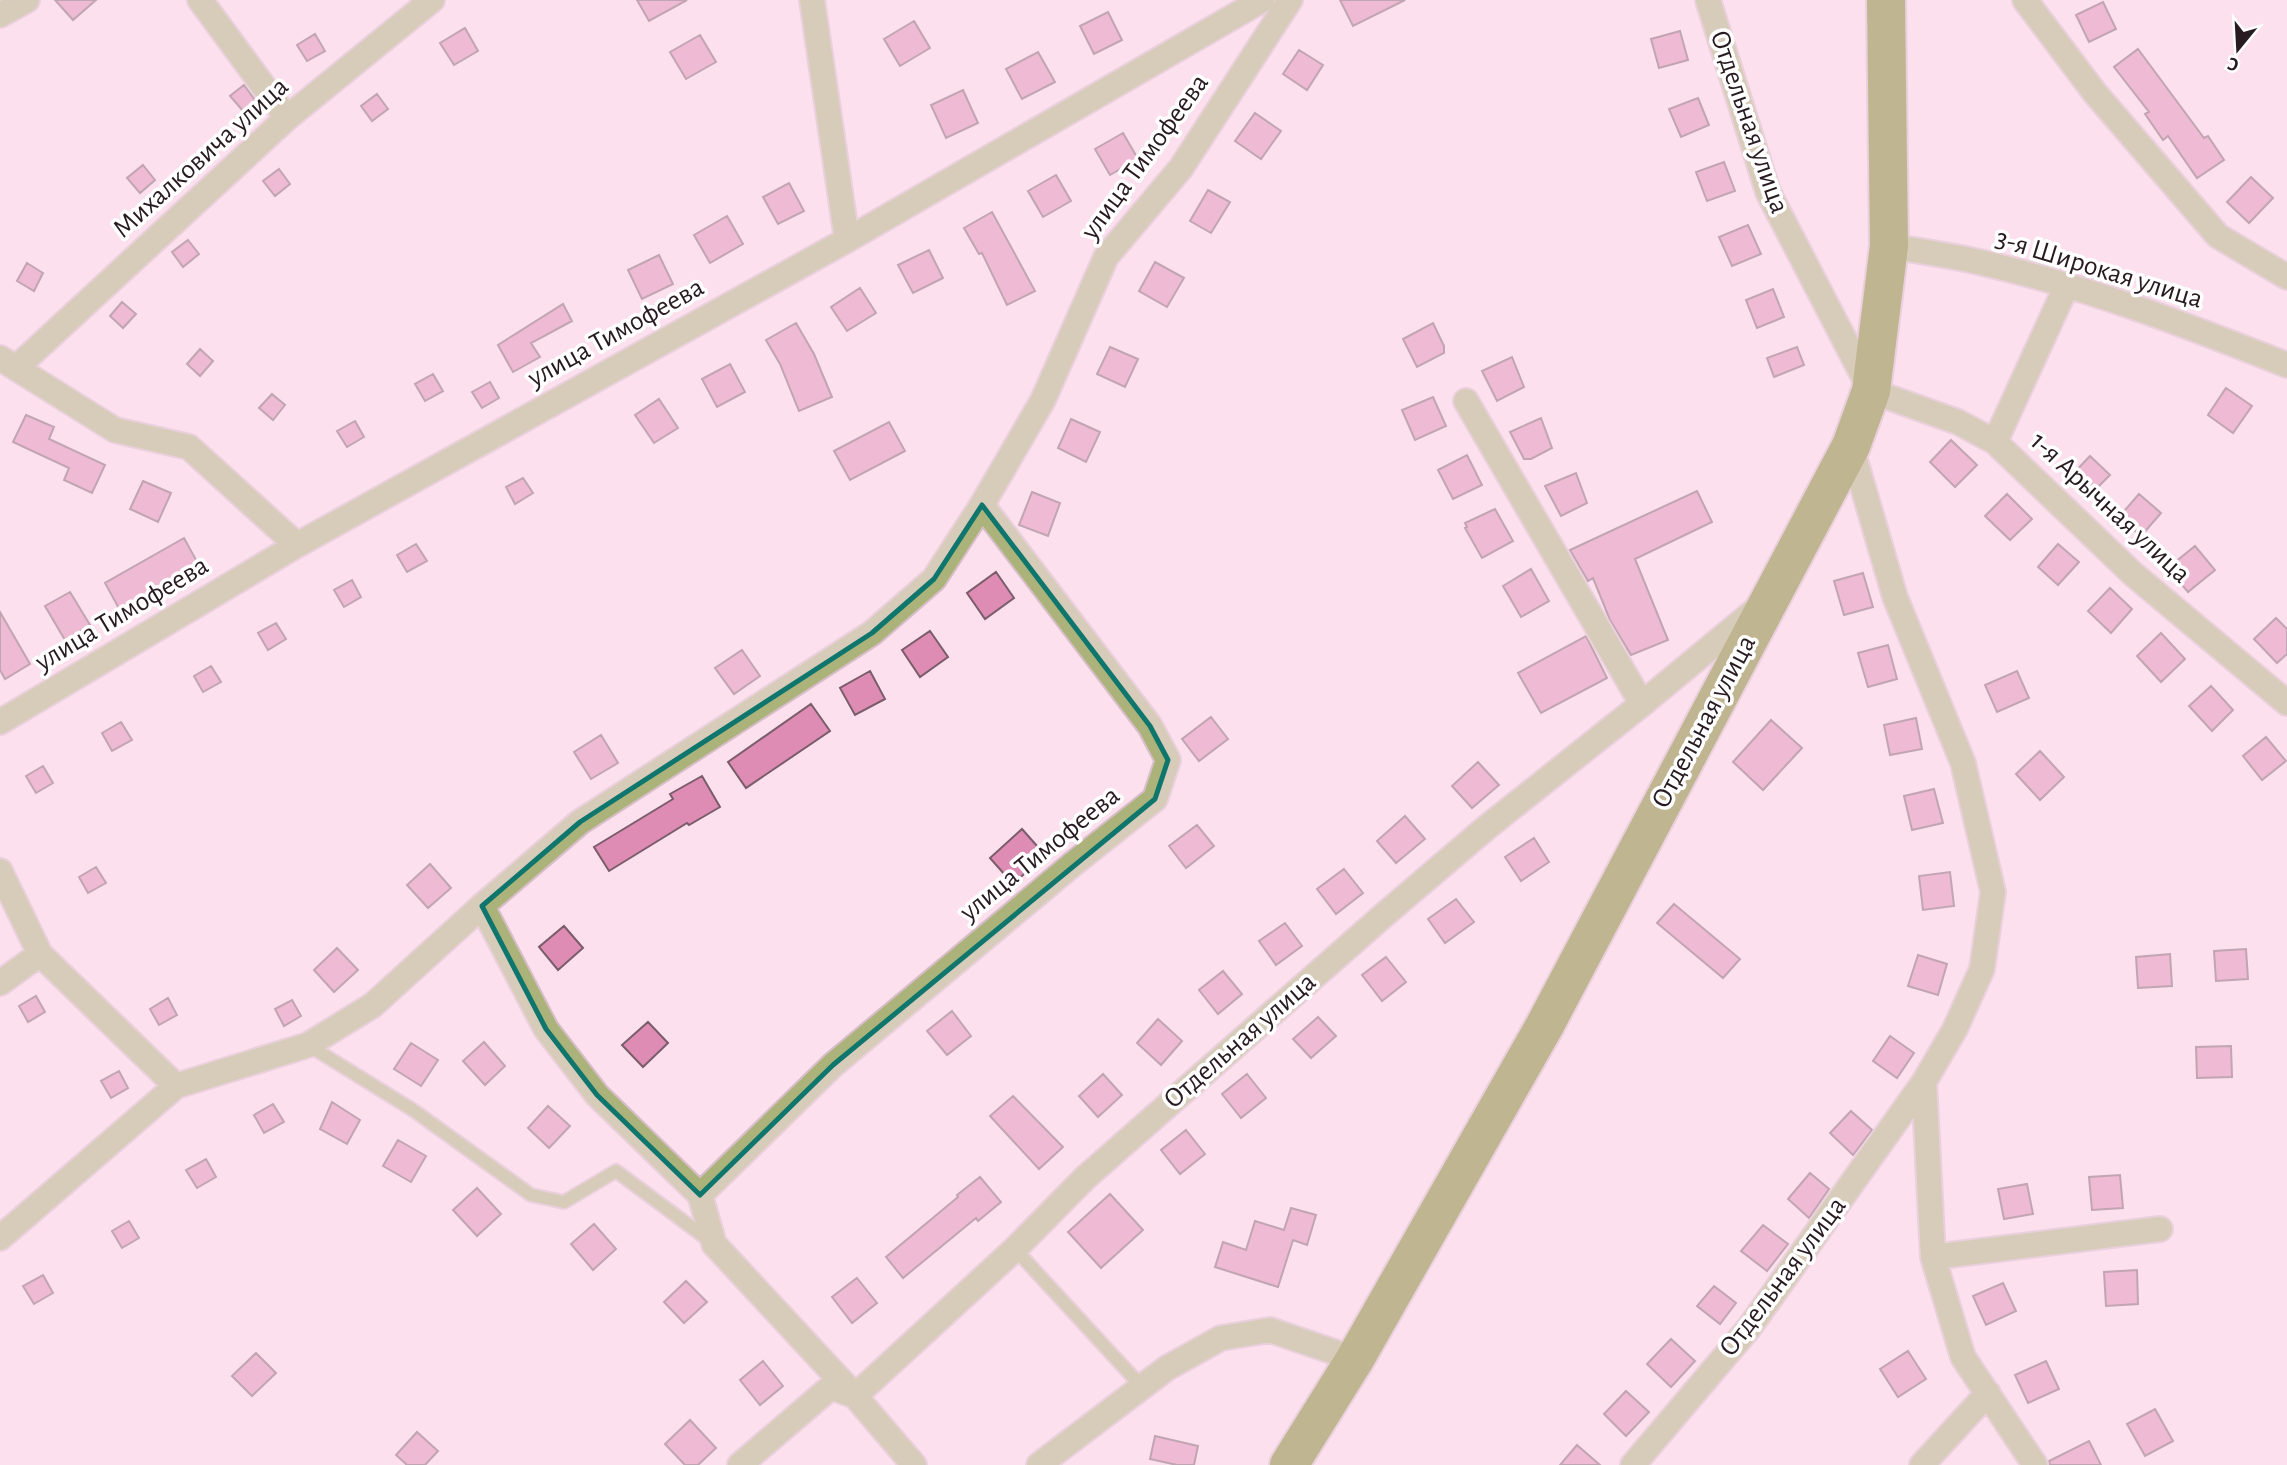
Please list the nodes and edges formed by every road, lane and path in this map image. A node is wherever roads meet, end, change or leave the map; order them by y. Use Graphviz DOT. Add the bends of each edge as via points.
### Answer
graph roads {
  1 [pos="27,0"];
  2 [pos="200,0"];
  3 [pos="432,0"];
  4 [pos="812,0"];
  5 [pos="1262,0"];
  6 [pos="1290,0"];
  7 [pos="1708,0"];
  8 [pos="1886,0"];
  9 [pos="2025,0"];
  10 [pos="0,15"];
  11 [pos="287,118"];
  12 [pos="847,240"];
  13 [pos="1889,246"];
  14 [pos="2287,276"];
  15 [pos="2067,285"];
  16 [pos="8,362"];
  17 [pos="2287,365"];
  18 [pos="1871,391"];
  19 [pos="1466,401"];
  20 [pos="1995,442"];
  21 [pos="1851,446"];
  22 [pos="982,505"];
  23 [pos="297,545"];
  24 [pos="1769,598"];
  25 [pos="1642,704"];
  26 [pos="2287,704"];
  27 [pos="0,722"];
  28 [pos="0,870"];
  29 [pos="482,905"];
  30 [pos="40,954"];
  31 [pos="0,983"];
  32 [pos="309,1045"];
  33 [pos="1924,1082"];
  34 [pos="176,1086"];
  35 [pos="699,1195"];
  36 [pos="2160,1229"];
  37 [pos="0,1238"];
  38 [pos="714,1244"];
  39 [pos="1015,1249"];
  40 [pos="1933,1257"];
  41 [pos="1355,1359"];
  42 [pos="1142,1387"];
  43 [pos="1988,1393"];
  44 [pos="855,1396"];
  45 [pos="740,1465"];
  46 [pos="914,1465"];
  47 [pos="1039,1465"];
  48 [pos="1289,1465"];
  49 [pos="1633,1465"];
  50 [pos="1922,1465"];
  51 [pos="2035,1465"];
  1 -- 10 [label="street"];
  2 -- 11 [label="street"];
  3 -- 11 [label="street, Михалковича улица"];
  4 -- 12 [label="street"];
  5 -- 12 [label="street, улица Тимофеева"];
  6 -- 22 [label="street, улица Тимофеева" via="1181,168 1106,257 1043,400"];
  7 -- 18 [label="street, Отдельная улица" via="1768,192"];
  8 -- 13 [label="main road, Отдельная улица"];
  9 -- 14 [label="street" via="2095,93 2218,236"];
  11 -- 16 [label="street, Михалковича улица"];
  12 -- 23 [label="street, улица Тимофеева"];
  13 -- 15 [label="street, 3-я Широкая улица"];
  13 -- 18 [label="main road, Отдельная улица"];
  15 -- 17 [label="street, 3-я Широкая улица"];
  15 -- 20 [label="street"];
  16 -- 23 [label="street" via="115,429 189,447"];
  18 -- 20 [label="street, 1-я Арычная улица" via="1958,422"];
  18 -- 21 [label="main road, Отдельная улица"];
  19 -- 25 [label="street"];
  20 -- 26 [label="street, 1-я Арычная улица" via="2133,573"];
  21 -- 24 [label="main road, Отдельная улица"];
  21 -- 33 [label="street, Отдельная улица" via="1895,597 1963,763 1993,892 1982,970"];
  22 -- 29 [label="street, улица Тимофеева" via="934,579 872,633 580,822"];
  22 -- 35 [label="street, улица Тимофеева" via="1150,726 1168,760 1155,799 834,1065"];
  23 -- 27 [label="street, улица Тимофеева"];
  24 -- 25 [label="street, Отдельная улица"];
  24 -- 41 [label="main road, Отдельная улица" via="1545,1025"];
  25 -- 39 [label="street, Отдельная улица" via="1384,915 1085,1178"];
  28 -- 30 [label="street"];
  29 -- 32 [label="street, улица Тимофеева" via="373,1005"];
  29 -- 35 [label="street" via="546,1029 597,1094"];
  30 -- 31 [label="street"];
  30 -- 34 [label="street"];
  32 -- 34 [label="street, улица Тимофеева"];
  32 -- 38 [label="lane" via="413,1110 531,1195 564,1202 616,1171"];
  33 -- 40 [label="street"];
  33 -- 49 [label="street, Отдельная улица" via="1749,1328"];
  34 -- 37 [label="street, улица Тимофеева"];
  35 -- 38 [label="street"];
  36 -- 40 [label="street"];
  38 -- 44 [label="street"];
  39 -- 42 [label="lane"];
  39 -- 44 [label="street, Отдельная улица"];
  40 -- 43 [label="street" via="1962,1357"];
  41 -- 42 [label="street" via="1269,1330 1221,1338"];
  41 -- 48 [label="main road, Отдельная улица"];
  42 -- 47 [label="street"];
  43 -- 50 [label="street"];
  43 -- 51 [label="street"];
  44 -- 45 [label="street" via="831,1387"];
  44 -- 46 [label="street"];
}
